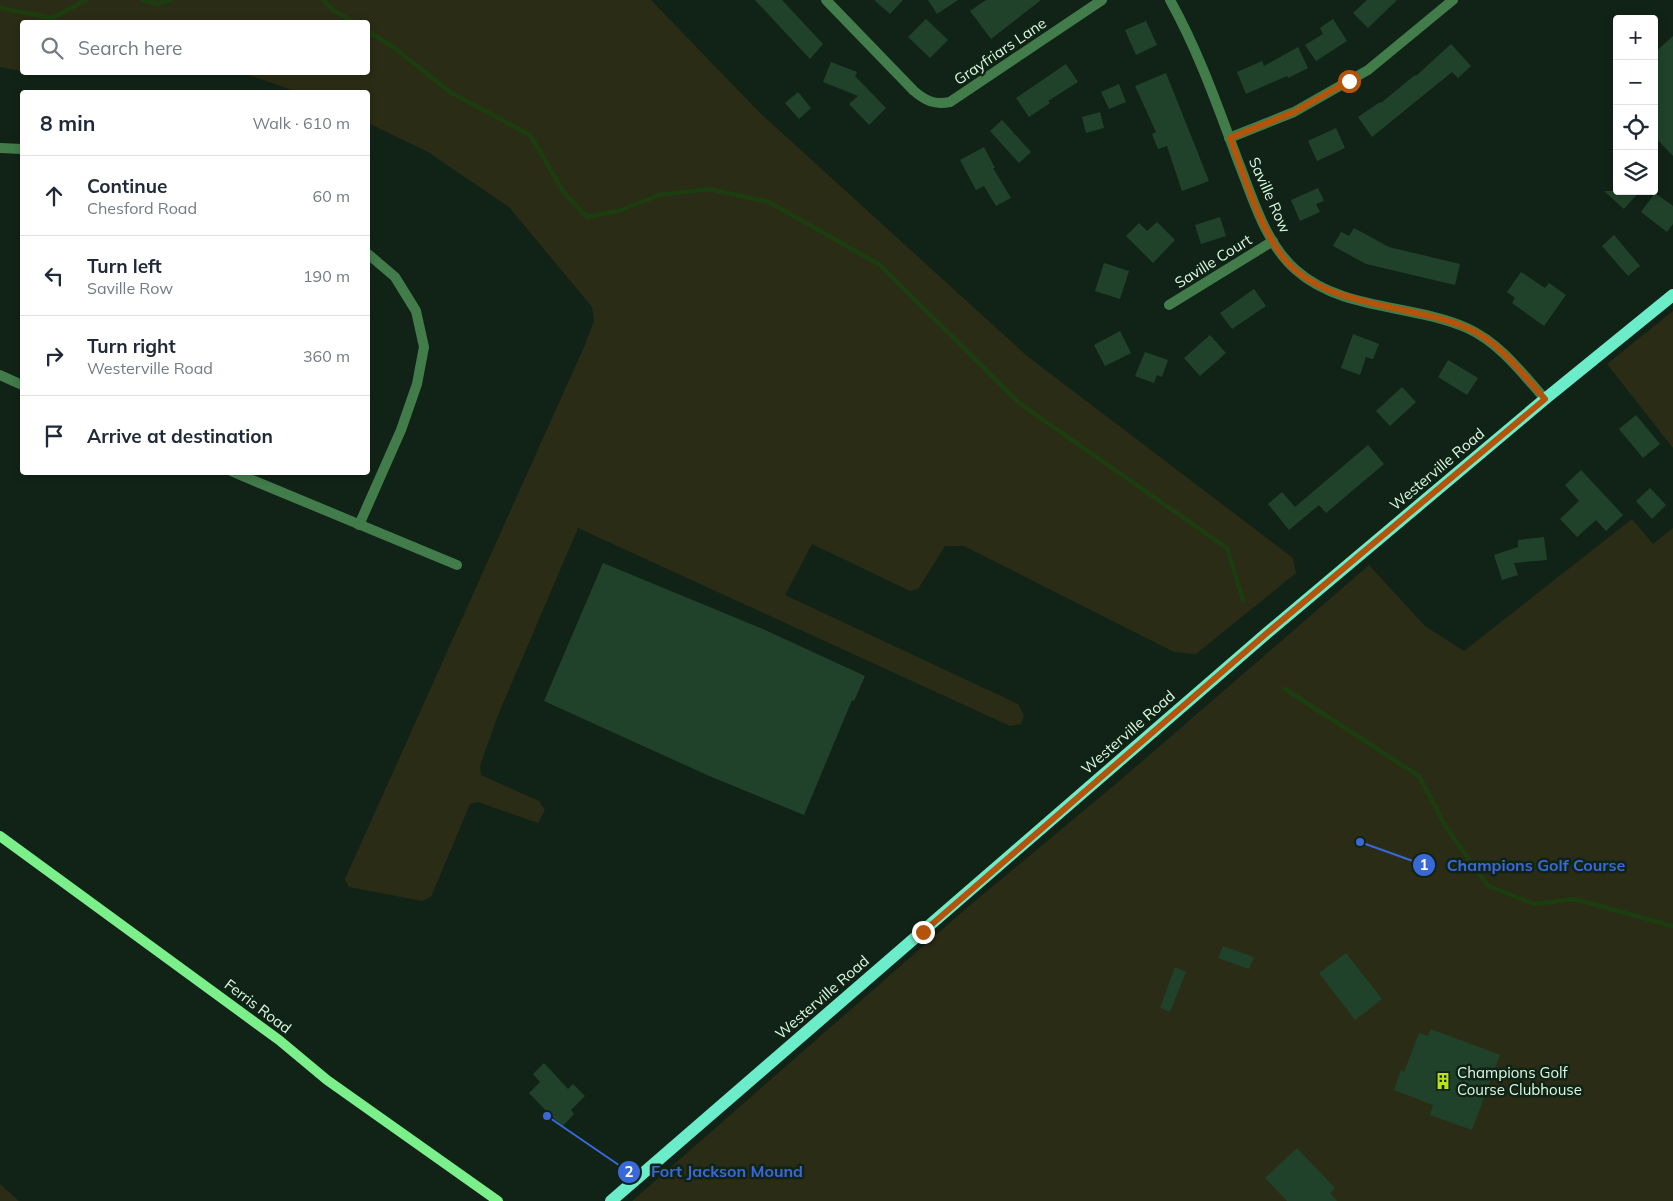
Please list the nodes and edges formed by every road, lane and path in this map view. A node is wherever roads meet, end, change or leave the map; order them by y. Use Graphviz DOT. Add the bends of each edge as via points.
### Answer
graph roads {
  1 [pos="826,0"];
  2 [pos="1102,0"];
  3 [pos="1170,0"];
  4 [pos="1454,0"];
  5 [pos="1230,138"];
  6 [pos="0,148"];
  7 [pos="20,149"];
  8 [pos="1273,242"];
  9 [pos="370,256"];
  10 [pos="1673,295"];
  11 [pos="1169,305"];
  12 [pos="0,375"];
  13 [pos="20,384"];
  14 [pos="1545,399"];
  15 [pos="240,475"];
  16 [pos="359,525"];
  17 [pos="457,565"];
  18 [pos="0,836"];
  19 [pos="498,1201"];
  20 [pos="611,1201"];
  1 -- 2 [label="street, Grayfriars Lane" via="914,91 937,104 956,99"];
  3 -- 5 [label="street, Saville Row"];
  4 -- 5 [label="street" via="1368,70 1294,112"];
  5 -- 8 [label="street, Saville Row"];
  6 -- 7 [label="street"];
  8 -- 11 [label="street, Saville Court"];
  8 -- 14 [label="street, Saville Row" via="1296,271 1317,284 1340,294 1442,319 1487,339"];
  9 -- 16 [label="street" via="395,278 416,311 424,347 418,384"];
  10 -- 14 [label="main road, Westerville Road"];
  12 -- 13 [label="street"];
  14 -- 20 [label="main road, Westerville Road" via="1267,633"];
  15 -- 16 [label="street"];
  16 -- 17 [label="street"];
  18 -- 19 [label="main road, Ferris Road" via="275,1037 327,1080"];
}
